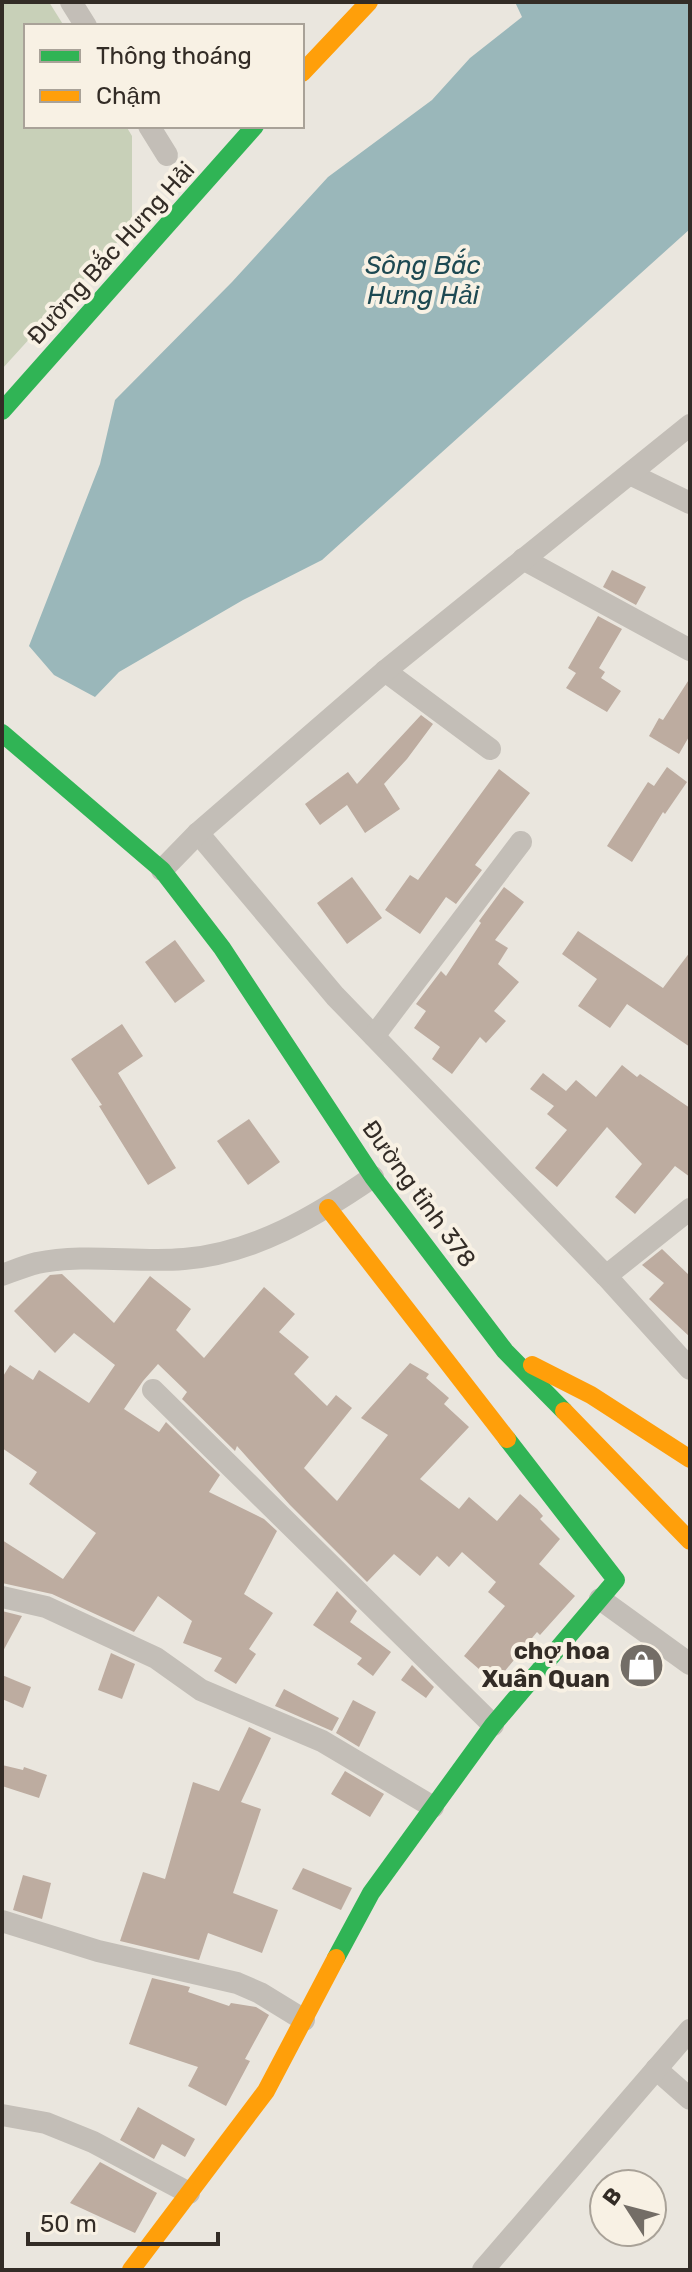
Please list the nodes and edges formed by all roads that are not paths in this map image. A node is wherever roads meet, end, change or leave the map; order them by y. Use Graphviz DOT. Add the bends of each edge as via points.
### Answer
graph roads {
  1 [pos="71,2"];
  2 [pos="369,2"];
  3 [pos="85,24"];
  4 [pos="304,71"];
  5 [pos="150,128"];
  6 [pos="253,128"];
  7 [pos="167,155"];
  8 [pos="2,411"];
  9 [pos="690,425"];
  10 [pos="630,474"];
  11 [pos="690,503"];
  12 [pos="523,559"];
  13 [pos="690,650"];
  14 [pos="385,671"];
  15 [pos="2,733"];
  16 [pos="490,749"];
  17 [pos="198,833"];
  18 [pos="521,842"];
  19 [pos="162,870"];
  20 [pos="374,1036"];
  21 [pos="373,1177"];
  22 [pos="328,1208"];
  23 [pos="690,1209"];
  24 [pos="2,1275"];
  25 [pos="606,1276"];
  26 [pos="505,1351"];
  27 [pos="690,1369"];
  28 [pos="153,1390"];
  29 [pos="690,1459"];
  30 [pos="690,1541"];
  31 [pos="2,1597"];
  32 [pos="600,1599"];
  33 [pos="690,1664"];
  34 [pos="493,1725"];
  35 [pos="433,1807"];
  36 [pos="2,1921"];
  37 [pos="304,2020"];
  38 [pos="690,2030"];
  39 [pos="656,2069"];
  40 [pos="690,2099"];
  41 [pos="2,2115"];
  42 [pos="189,2193"];
  43 [pos="131,2270"];
  44 [pos="483,2270"];
  1 -- 3 [label="street"];
  2 -- 4 [label="street"];
  5 -- 7 [label="street"];
  6 -- 8 [label="street, Đường Bắc Hưng Hải"];
  9 -- 10 [label="street"];
  10 -- 11 [label="street"];
  10 -- 12 [label="street"];
  12 -- 13 [label="street"];
  12 -- 14 [label="street"];
  14 -- 16 [label="street"];
  14 -- 17 [label="street"];
  15 -- 19 [label="street, Đường tỉnh 378"];
  17 -- 19 [label="street"];
  17 -- 20 [label="street"];
  18 -- 20 [label="street"];
  19 -- 21 [label="street, Đường tỉnh 378" via="222,948"];
  20 -- 25 [label="street"];
  21 -- 22 [label="street"];
  21 -- 26 [label="street, Đường tỉnh 378"];
  22 -- 24 [label="street" via="257,1244 186,1259 38,1263"];
  22 -- 32 [label="street" via="616,1580"];
  23 -- 25 [label="street"];
  25 -- 27 [label="street"];
  26 -- 29 [label="street" via="591,1395"];
  26 -- 30 [label="street, Đường tỉnh 378"];
  28 -- 34 [label="street"];
  31 -- 35 [label="street" via="46,1607 156,1658 201,1690 322,1741"];
  32 -- 33 [label="street"];
  32 -- 34 [label="street"];
  34 -- 35 [label="street"];
  35 -- 37 [label="street" via="371,1893"];
  36 -- 37 [label="street" via="98,1951 237,1983"];
  37 -- 42 [label="street" via="266,2091"];
  38 -- 39 [label="street"];
  39 -- 40 [label="street"];
  39 -- 44 [label="street"];
  41 -- 42 [label="street" via="46,2123 93,2142"];
  42 -- 43 [label="street"];
}
